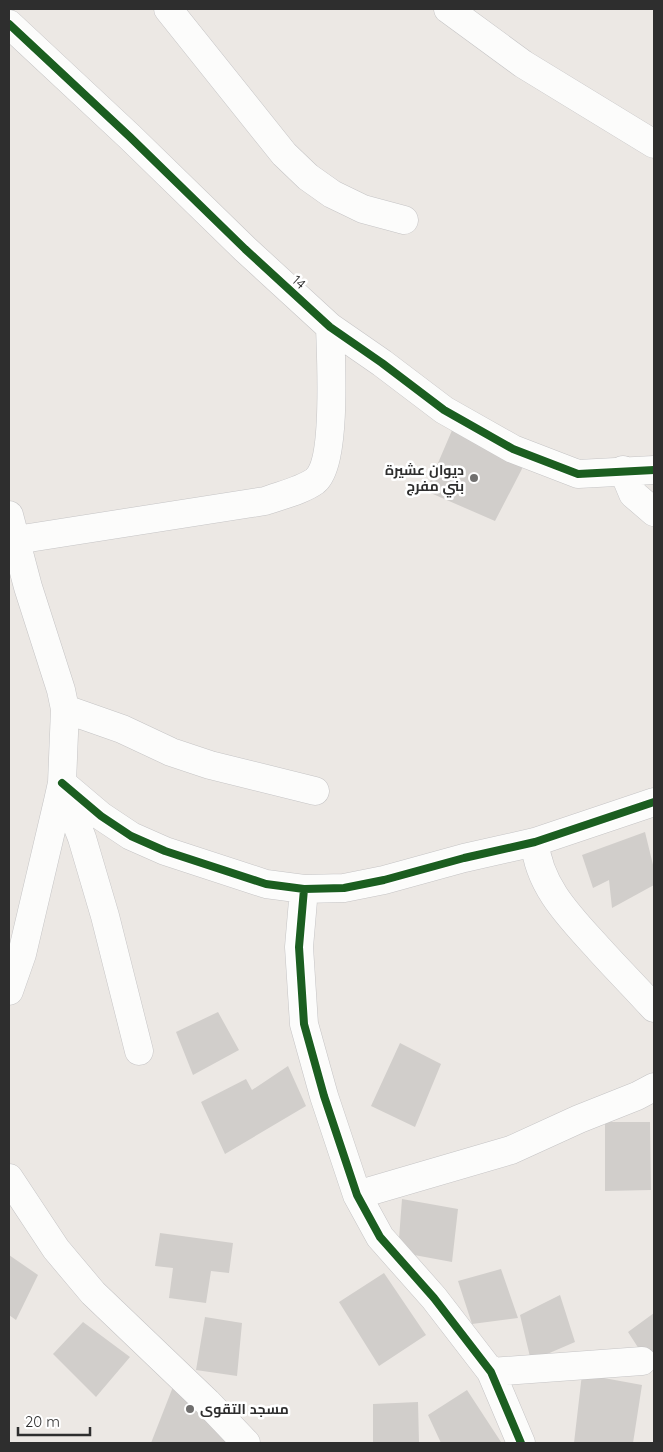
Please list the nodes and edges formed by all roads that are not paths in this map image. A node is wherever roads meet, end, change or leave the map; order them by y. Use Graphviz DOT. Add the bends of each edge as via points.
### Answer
graph roads {
  1 [pos="168,9"];
  2 [pos="448,9"];
  3 [pos="9,24"];
  4 [pos="654,144"];
  5 [pos="404,220"];
  6 [pos="330,327"];
  7 [pos="623,470"];
  8 [pos="654,470"];
  9 [pos="654,512"];
  10 [pos="12,527"];
  11 [pos="65,709"];
  12 [pos="315,791"];
  13 [pos="60,792"];
  14 [pos="654,802"];
  15 [pos="535,842"];
  16 [pos="304,889"];
  17 [pos="9,992"];
  18 [pos="654,1008"];
  19 [pos="139,1051"];
  20 [pos="654,1087"];
  21 [pos="9,1178"];
  22 [pos="357,1195"];
  23 [pos="642,1361"];
  24 [pos="491,1372"];
  25 [pos="246,1443"];
  26 [pos="521,1443"];
  1 -- 5 [label="street" via="284,154 308,177 332,194 363,209"];
  2 -- 4 [label="street" via="523,64"];
  3 -- 6 [label="street, 14"];
  6 -- 7 [label="street, 14" via="444,410 513,449 578,474"];
  6 -- 10 [label="street" via="330,433 323,471 316,481 265,501"];
  7 -- 8 [label="street, 14"];
  7 -- 9 [label="street" via="633,494"];
  10 -- 11 [label="street"];
  11 -- 12 [label="street" via="210,765"];
  11 -- 13 [label="street"];
  13 -- 16 [label="street" via="130,836 165,851 266,884"];
  13 -- 17 [label="street" via="22,954"];
  13 -- 19 [label="street" via="82,838"];
  14 -- 15 [label="street"];
  15 -- 16 [label="street" via="368,884"];
  15 -- 18 [label="street" via="544,877 560,905"];
  16 -- 22 [label="street" via="299,947 304,1024"];
  20 -- 22 [label="street" via="511,1150"];
  21 -- 25 [label="street" via="56,1249 93,1294"];
  22 -- 24 [label="street" via="380,1237 434,1298"];
  23 -- 24 [label="street"];
  24 -- 26 [label="street"];
}
